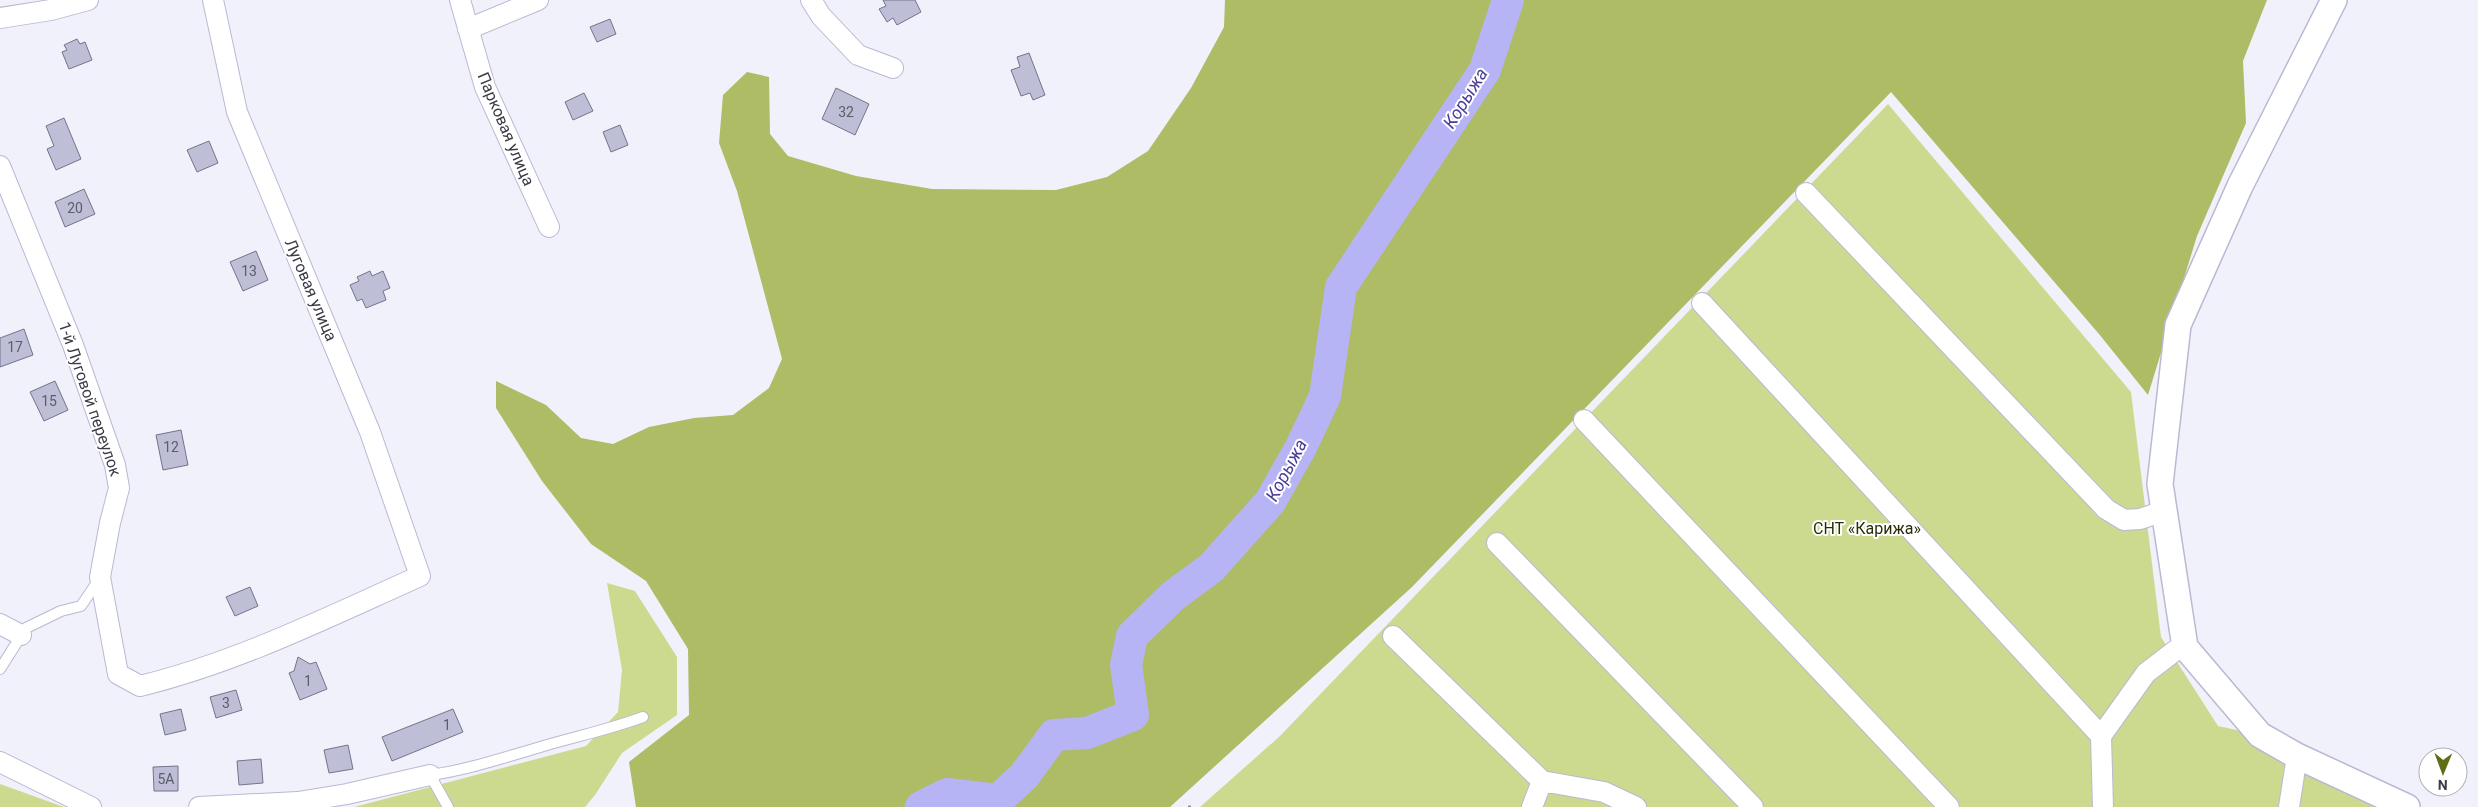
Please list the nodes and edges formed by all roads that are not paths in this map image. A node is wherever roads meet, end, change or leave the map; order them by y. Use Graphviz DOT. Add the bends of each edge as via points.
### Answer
graph roads {
  1 [pos="88,0"];
  2 [pos="213,0"];
  3 [pos="460,0"];
  4 [pos="538,0"];
  5 [pos="811,0"];
  6 [pos="2334,0"];
  7 [pos="0,18"];
  8 [pos="468,29"];
  9 [pos="893,68"];
  10 [pos="0,166"];
  11 [pos="1806,193"];
  12 [pos="549,227"];
  13 [pos="1702,303"];
  14 [pos="1584,420"];
  15 [pos="2164,511"];
  16 [pos="1497,543"];
  17 [pos="420,576"];
  18 [pos="100,577"];
  19 [pos="0,624"];
  20 [pos="21,635"];
  21 [pos="1393,636"];
  22 [pos="2185,647"];
  23 [pos="0,669"];
  24 [pos="643,717"];
  25 [pos="2101,736"];
  26 [pos="2297,756"];
  27 [pos="0,762"];
  28 [pos="430,775"];
  29 [pos="1542,781"];
  30 [pos="345,800"];
  31 [pos="91,807"];
  32 [pos="199,807"];
  33 [pos="449,807"];
  34 [pos="1532,807"];
  35 [pos="1636,807"];
  36 [pos="1753,807"];
  37 [pos="1949,807"];
  38 [pos="2103,807"];
  39 [pos="2290,807"];
  40 [pos="2407,807"];
  1 -- 7 [label="street"];
  2 -- 17 [label="street, Луговая улица" via="237,112 370,432"];
  3 -- 8 [label="street, Парковая улица"];
  4 -- 8 [label="street"];
  5 -- 9 [label="street" via="821,16 858,56"];
  6 -- 15 [label="street" via="2240,186 2178,325 2160,484"];
  8 -- 12 [label="street, Парковая улица" via="485,87"];
  10 -- 18 [label="street, 1-й Луговой переулок" via="74,345 115,465 119,488"];
  11 -- 15 [label="street" via="2106,509 2124,520 2140,519"];
  13 -- 25 [label="street"];
  14 -- 37 [label="street"];
  15 -- 22 [label="street"];
  16 -- 36 [label="street"];
  17 -- 18 [label="street, 1-й Луговой переулок" via="259,648 140,686 118,674"];
  18 -- 20 [label="lane" via="81,606 61,611 26,628"];
  19 -- 20 [label="street"];
  20 -- 23 [label="lane"];
  21 -- 29 [label="street"];
  22 -- 25 [label="street" via="2146,673"];
  22 -- 26 [label="street" via="2260,735"];
  24 -- 28 [label="lane" via="456,772"];
  25 -- 38 [label="street"];
  26 -- 39 [label="street"];
  26 -- 40 [label="street"];
  27 -- 31 [label="street"];
  28 -- 30 [label="street"];
  28 -- 33 [label="lane"];
  29 -- 34 [label="street"];
  29 -- 35 [label="street" via="1604,792"];
  30 -- 32 [label="street"];
}
